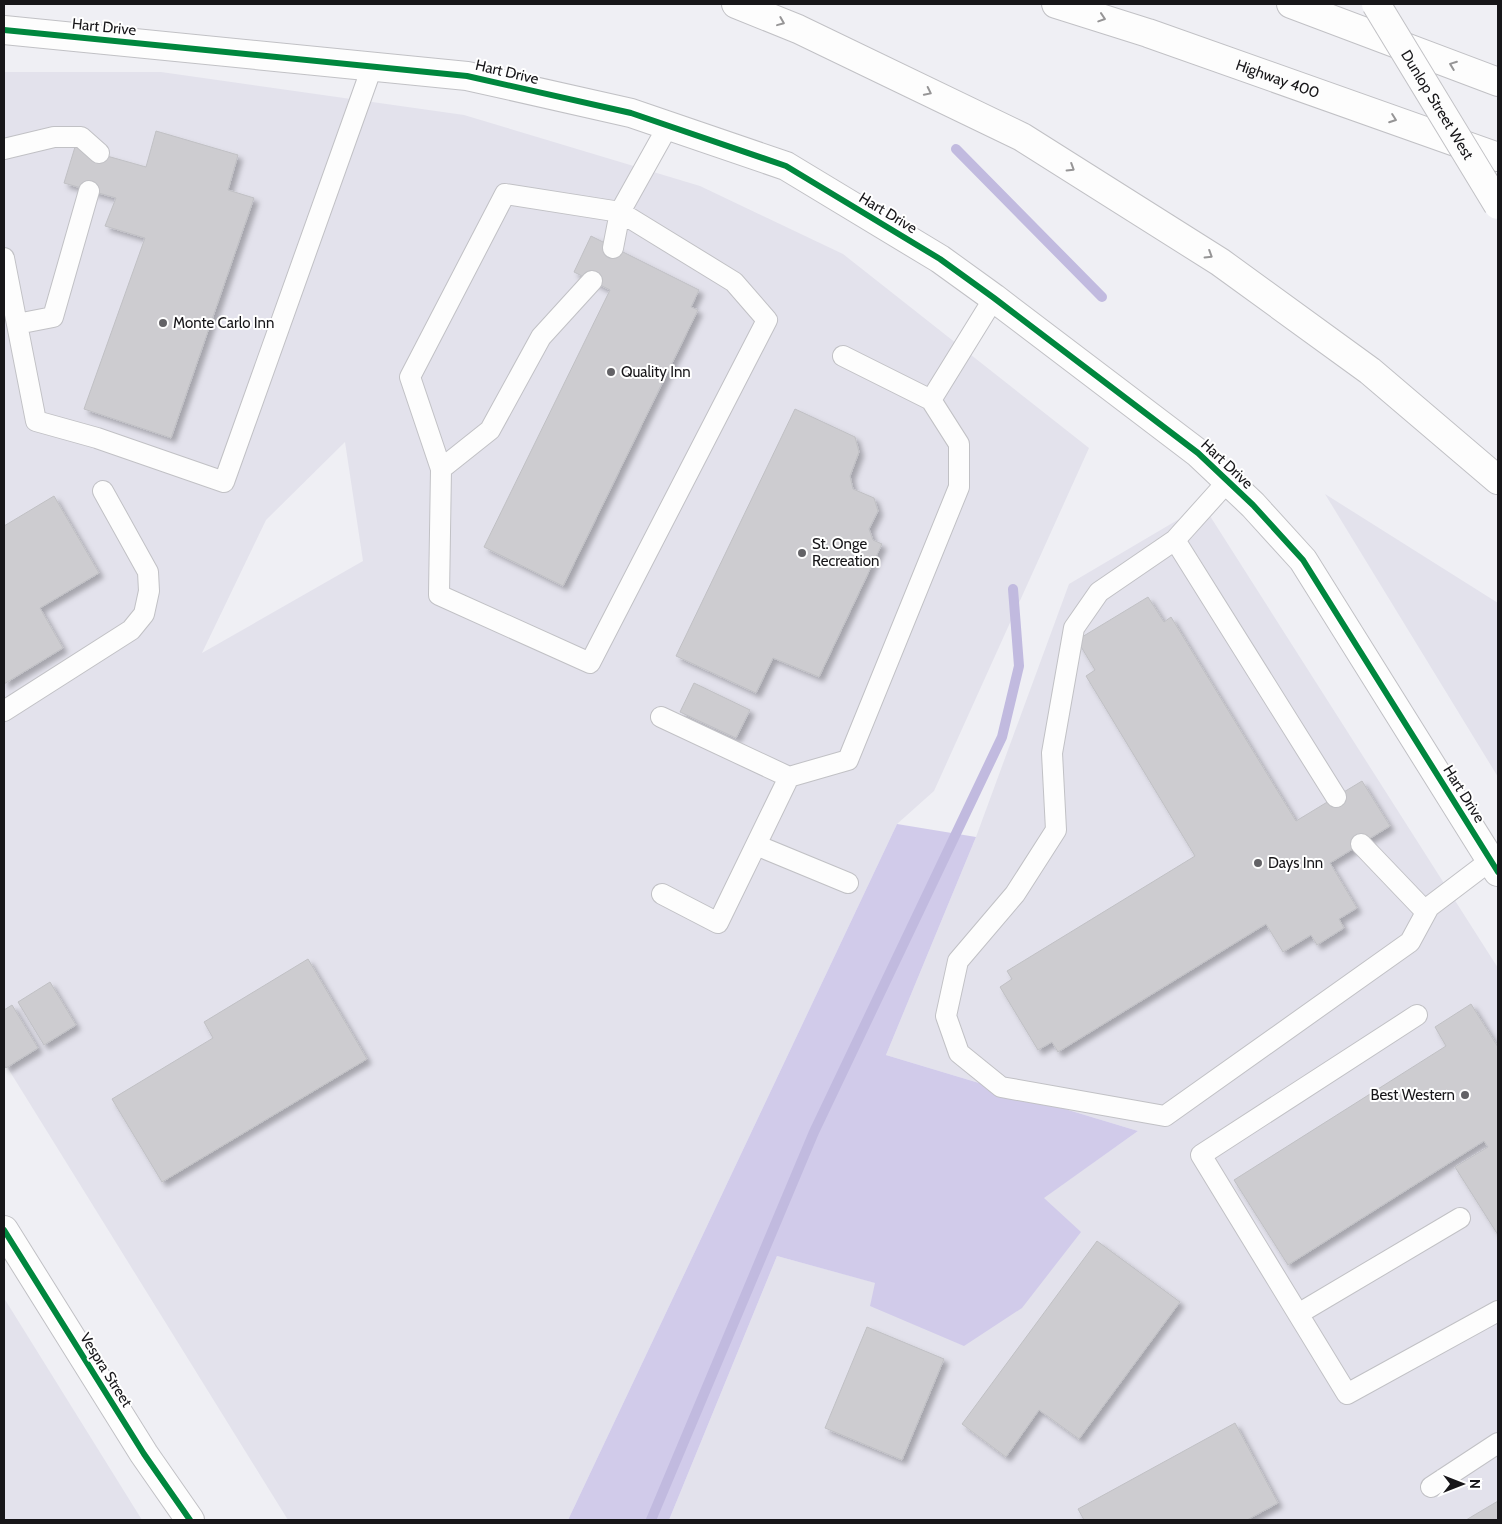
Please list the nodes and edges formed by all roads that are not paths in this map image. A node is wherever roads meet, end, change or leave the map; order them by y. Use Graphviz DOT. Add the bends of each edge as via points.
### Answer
graph roads {
  1 [pos="736,4"];
  2 [pos="1056,4"];
  3 [pos="1290,4"];
  4 [pos="1376,4"];
  5 [pos="4,30"];
  6 [pos="372,67"];
  7 [pos="1498,82"];
  8 [pos="668,126"];
  9 [pos="4,149"];
  10 [pos="99,153"];
  11 [pos="1498,157"];
  12 [pos="89,190"];
  13 [pos="1498,205"];
  14 [pos="620,212"];
  15 [pos="614,248"];
  16 [pos="4,258"];
  17 [pos="592,281"];
  18 [pos="994,298"];
  19 [pos="17,324"];
  20 [pos="843,356"];
  21 [pos="931,400"];
  22 [pos="442,469"];
  23 [pos="1498,480"];
  24 [pos="1228,481"];
  25 [pos="103,491"];
  26 [pos="1175,540"];
  27 [pos="4,711"];
  28 [pos="661,717"];
  29 [pos="789,777"];
  30 [pos="1336,797"];
  31 [pos="756,844"];
  32 [pos="1361,844"];
  33 [pos="1495,866"];
  34 [pos="848,883"];
  35 [pos="662,894"];
  36 [pos="1426,912"];
  37 [pos="1417,1015"];
  38 [pos="1460,1218"];
  39 [pos="4,1230"];
  40 [pos="1498,1310"];
  41 [pos="1298,1314"];
  42 [pos="1498,1443"];
  43 [pos="1431,1486"];
  44 [pos="190,1520"];
  1 -- 23 [label="main road, one-way" via="798,29 1022,137 1228,268 1370,371"];
  2 -- 11 [label="main road, Highway 400, one-way" via="1148,33"];
  7 -- 3 [label="main road, one-way"];
  4 -- 13 [label="main road, Dunlop Street West, bridge"];
  5 -- 6 [label="main road, Hart Drive"];
  6 -- 8 [label="main road, Hart Drive" via="466,76 631,114"];
  6 -- 19 [label="lane" via="224,482 97,438 36,421"];
  8 -- 14 [label="lane"];
  8 -- 18 [label="main road, Hart Drive" via="786,166 940,259"];
  9 -- 10 [label="lane" via="54,137 81,137"];
  12 -- 19 [label="lane" via="53,318"];
  14 -- 15 [label="lane"];
  14 -- 22 [label="lane" via="505,194 410,376"];
  14 -- 22 [label="lane" via="734,282 767,320 590,663 439,595"];
  16 -- 19 [label="lane"];
  17 -- 22 [label="lane" via="541,337 490,430"];
  18 -- 21 [label="lane"];
  18 -- 24 [label="main road, Hart Drive" via="1198,453"];
  20 -- 21 [label="lane"];
  21 -- 29 [label="lane" via="959,444 959,487 848,760"];
  24 -- 26 [label="lane"];
  24 -- 33 [label="main road, Hart Drive" via="1303,560"];
  25 -- 27 [label="lane" via="148,572 149,591 144,614 131,630"];
  26 -- 30 [label="lane"];
  26 -- 36 [label="lane" via="1099,592 1074,628 1052,753 1056,830 1015,894 958,962 946,1016 959,1053 1001,1087 1165,1116 1410,942"];
  28 -- 29 [label="lane"];
  29 -- 31 [label="lane"];
  31 -- 34 [label="lane"];
  31 -- 35 [label="lane" via="718,923"];
  32 -- 36 [label="lane"];
  33 -- 36 [label="lane"];
  37 -- 41 [label="lane" via="1201,1155"];
  38 -- 41 [label="lane"];
  39 -- 44 [label="main road, Vespra Street" via="144,1454"];
  40 -- 41 [label="lane" via="1347,1394"];
  42 -- 43 [label="lane"];
}
